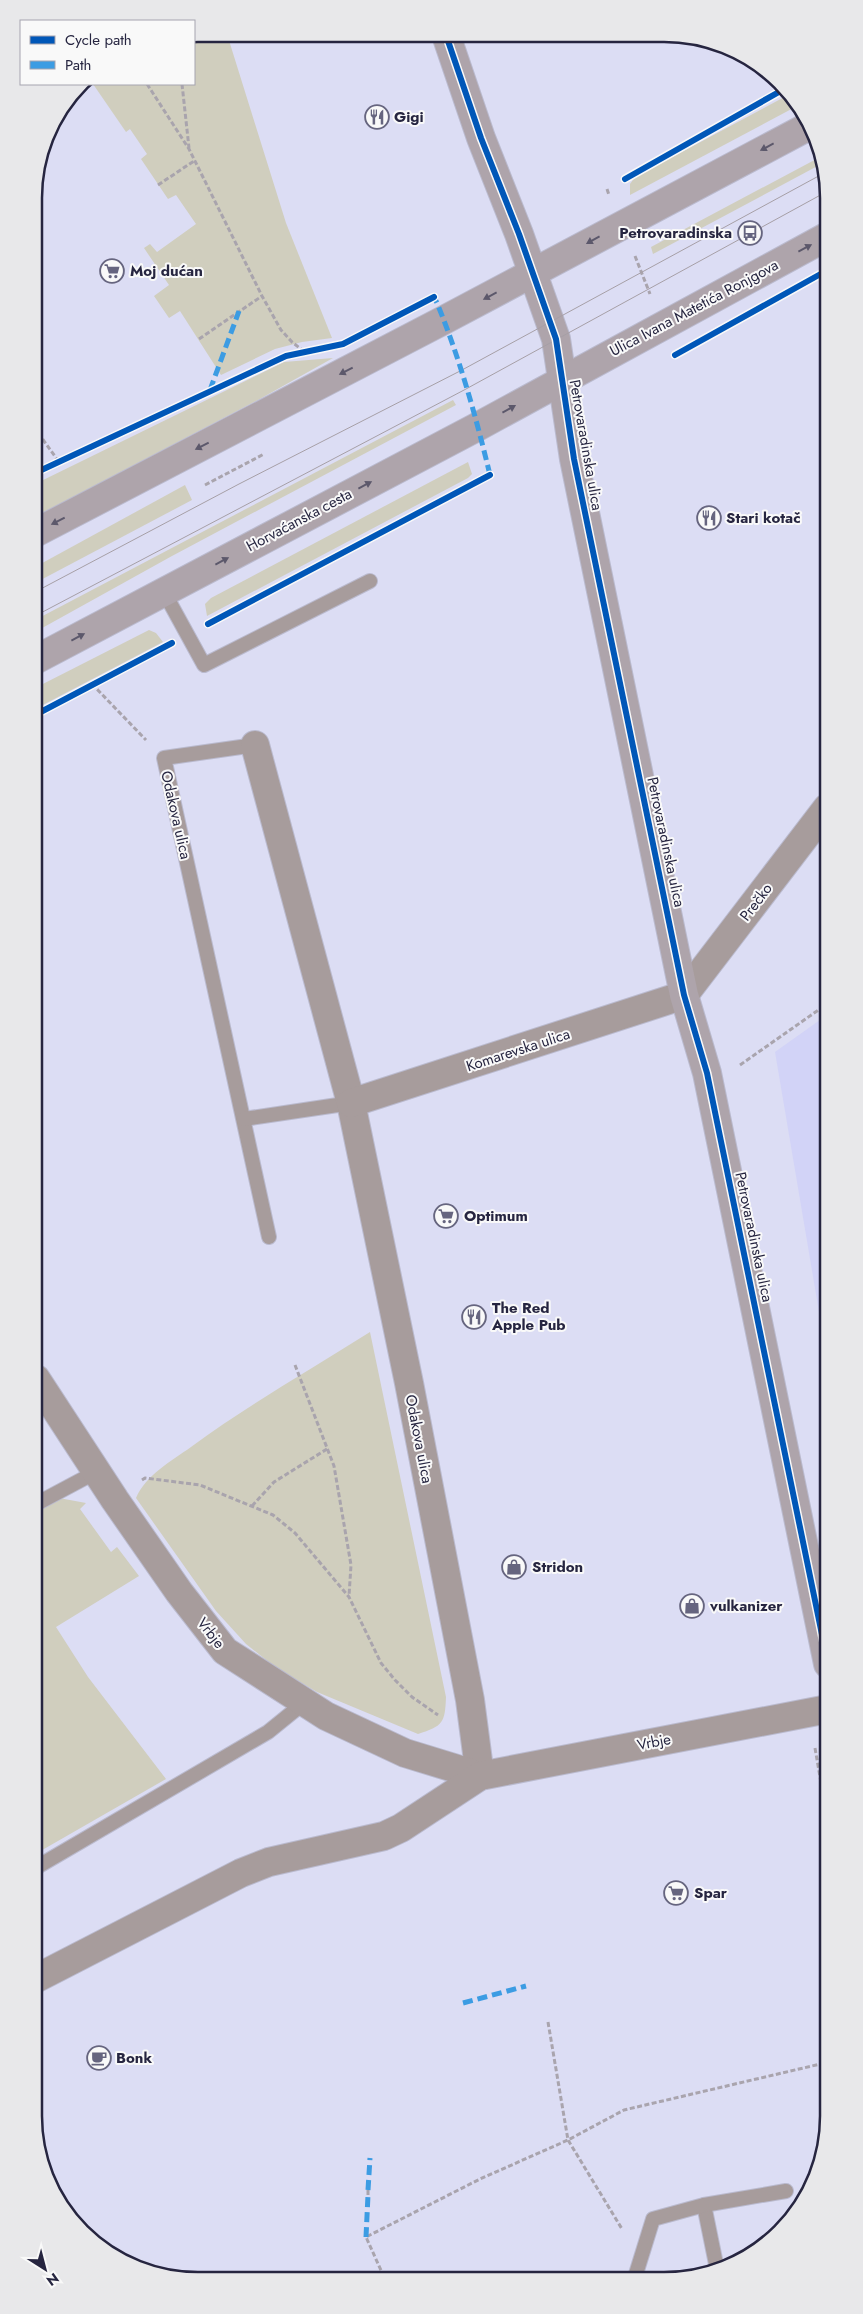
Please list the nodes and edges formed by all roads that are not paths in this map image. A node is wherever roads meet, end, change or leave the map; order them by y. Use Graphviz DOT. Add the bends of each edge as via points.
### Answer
graph roads {
  1 [pos="449,43"];
  2 [pos="804,129"];
  3 [pos="820,240"];
  4 [pos="533,273"];
  5 [pos="562,379"];
  6 [pos="43,529"];
  7 [pos="370,581"];
  8 [pos="164,592"];
  9 [pos="43,656"];
  10 [pos="255,745"];
  11 [pos="820,817"];
  12 [pos="684,995"];
  13 [pos="351,1103"];
  14 [pos="244,1119"];
  15 [pos="269,1237"];
  16 [pos="43,1390"];
  17 [pos="96,1472"];
  18 [pos="43,1500"];
  19 [pos="820,1625"];
  20 [pos="305,1702"];
  21 [pos="820,1711"];
  22 [pos="480,1776"];
  23 [pos="43,1863"];
  24 [pos="43,1975"];
  25 [pos="786,2191"];
  26 [pos="704,2205"];
  27 [pos="716,2263"];
  28 [pos="636,2272"];
  1 -- 4 [label="street, Petrovaradinska ulica"];
  2 -- 4 [label="street, one-way"];
  5 -- 3 [label="street, Ulica Ivana Matetića Ronjgova, one-way"];
  4 -- 5 [label="street, Petrovaradinska ulica" via="551,321"];
  4 -- 6 [label="street, one-way"];
  8 -- 5 [label="street, Horvaćanska cesta, one-way"];
  5 -- 12 [label="street, Petrovaradinska ulica" via="574,459"];
  7 -- 8 [label="lane" via="204,665"];
  9 -- 8 [label="street, Horvaćanska cesta, one-way"];
  10 -- 13 [label="street, Odakova ulica"];
  10 -- 14 [label="lane, Odakova ulica" via="164,758"];
  11 -- 12 [label="street, Prečko"];
  12 -- 13 [label="street, Komarevska ulica"];
  12 -- 19 [label="street, Petrovaradinska ulica" via="707,1073"];
  13 -- 14 [label="lane"];
  13 -- 22 [label="street, Odakova ulica" via="470,1700"];
  14 -- 15 [label="lane, Odakova ulica"];
  16 -- 17 [label="street, Vrbje"];
  17 -- 18 [label="lane"];
  17 -- 20 [label="street, Vrbje" via="225,1651"];
  20 -- 22 [label="street, Vrbje" via="326,1716 405,1753"];
  20 -- 23 [label="lane" via="268,1732"];
  21 -- 22 [label="street, Vrbje"];
  22 -- 24 [label="street, Vrbje" via="384,1836 269,1862 241,1873"];
  25 -- 26 [label="lane"];
  26 -- 27 [label="lane"];
  26 -- 28 [label="lane" via="653,2219"];
}
